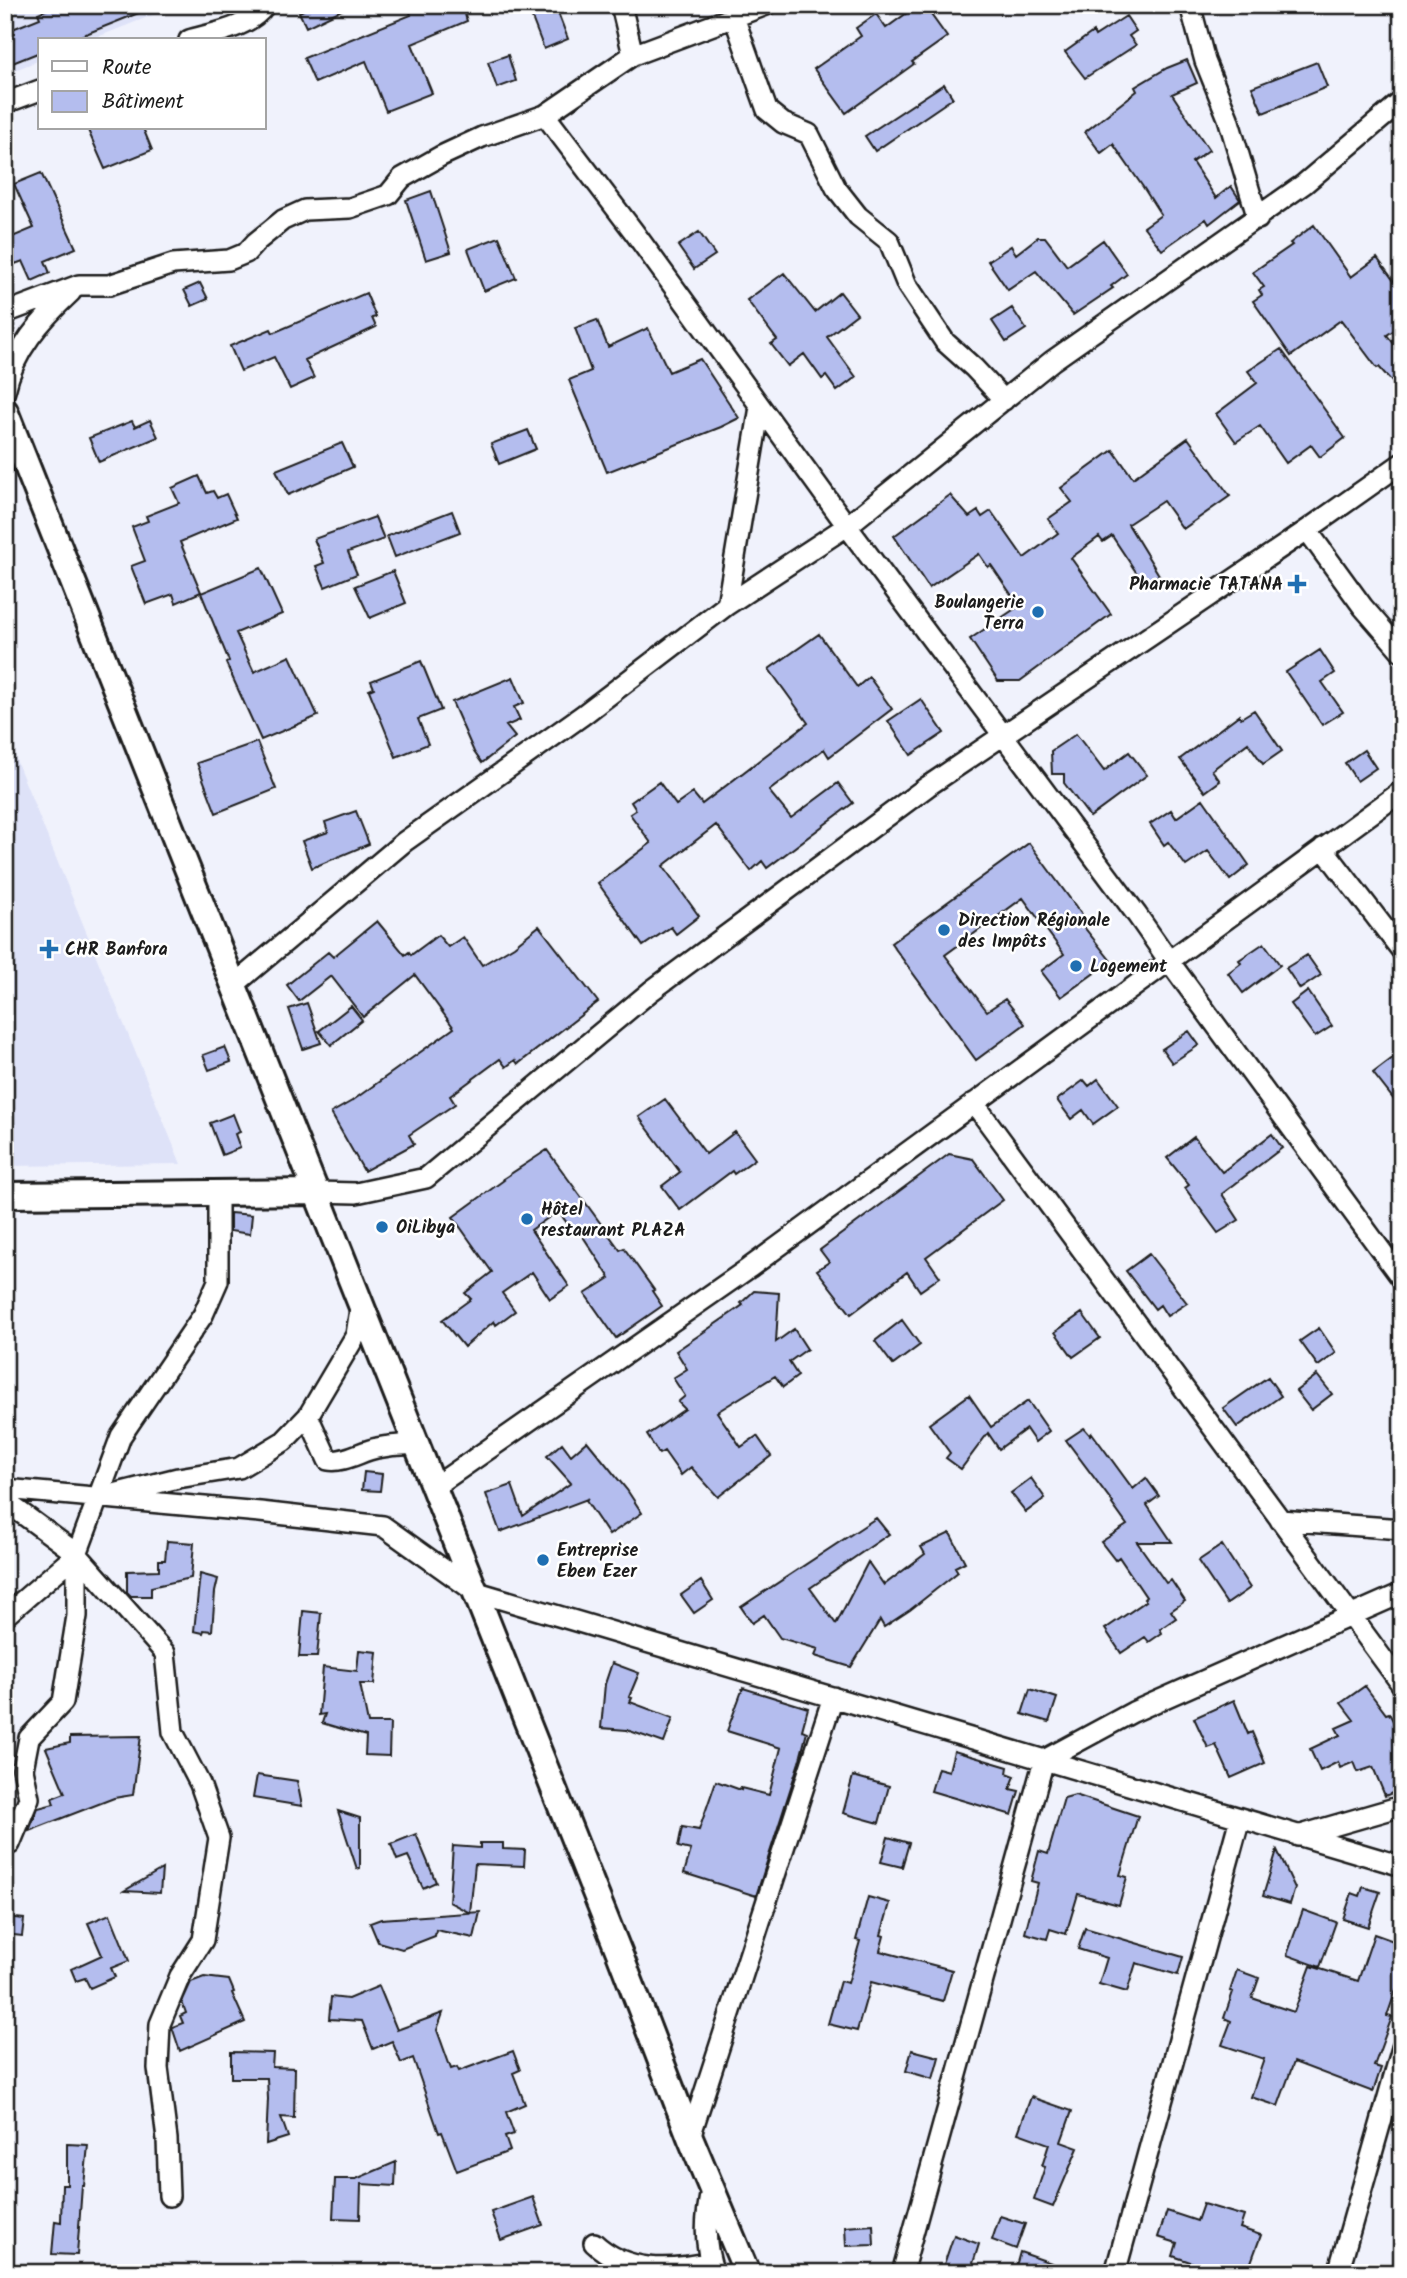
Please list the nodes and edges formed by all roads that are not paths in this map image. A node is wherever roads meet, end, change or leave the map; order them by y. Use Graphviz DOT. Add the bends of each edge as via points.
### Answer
graph roads {
  1 [pos="265,5"];
  2 [pos="621,5"];
  3 [pos="766,5"];
  4 [pos="1190,5"];
  5 [pos="734,17"];
  6 [pos="195,38"];
  7 [pos="633,55"];
  8 [pos="38,91"];
  9 [pos="1402,101"];
  10 [pos="5,103"];
  11 [pos="545,115"];
  12 [pos="1258,219"];
  13 [pos="79,285"];
  14 [pos="5,313"];
  15 [pos="5,391"];
  16 [pos="1004,400"];
  17 [pos="760,407"];
  18 [pos="8,420"];
  19 [pos="1402,463"];
  20 [pos="847,526"];
  21 [pos="1307,530"];
  22 [pos="727,605"];
  23 [pos="1402,652"];
  24 [pos="1004,735"];
  25 [pos="1402,791"];
  26 [pos="1323,848"];
  27 [pos="1402,951"];
  28 [pos="1169,961"];
  29 [pos="234,985"];
  30 [pos="974,1103"];
  31 [pos="218,1192"];
  32 [pos="316,1192"];
  33 [pos="5,1195"];
  34 [pos="1402,1279"];
  35 [pos="361,1303"];
  36 [pos="308,1416"];
  37 [pos="417,1445"];
  38 [pos="434,1487"];
  39 [pos="5,1489"];
  40 [pos="100,1498"];
  41 [pos="5,1501"];
  42 [pos="1280,1520"];
  43 [pos="1402,1529"];
  44 [pos="77,1554"];
  45 [pos="474,1591"];
  46 [pos="1402,1593"];
  47 [pos="5,1616"];
  48 [pos="1351,1616"];
  49 [pos="1402,1685"];
  50 [pos="832,1697"];
  51 [pos="1044,1760"];
  52 [pos="1402,1807"];
  53 [pos="1240,1818"];
  54 [pos="1298,1836"];
  55 [pos="10,1844"];
  56 [pos="1402,1866"];
  57 [pos="1402,2048"];
  58 [pos="690,2137"];
  59 [pos="712,2186"];
  60 [pos="169,2196"];
  61 [pos="594,2243"];
  62 [pos="712,2267"];
  63 [pos="747,2273"];
  64 [pos="902,2273"];
  65 [pos="1115,2273"];
  66 [pos="1338,2273"];
  1 -- 6 [label="street" via="240,24"];
  2 -- 7 [label="street"];
  3 -- 5 [label="street"];
  4 -- 12 [label="street"];
  5 -- 7 [label="street"];
  5 -- 16 [label="street" via="767,110 809,134 836,188 858,216 889,241 907,285 945,342"];
  7 -- 11 [label="street"];
  8 -- 10 [label="street"];
  9 -- 12 [label="street"];
  11 -- 13 [label="street" via="441,156 402,178 388,195 350,208 305,210 283,220 246,253 229,260 173,264 109,285"];
  11 -- 17 [label="street"];
  12 -- 16 [label="street" via="1052,361"];
  13 -- 14 [label="street"];
  13 -- 15 [label="street" via="25,342 9,370"];
  16 -- 20 [label="street"];
  17 -- 20 [label="street"];
  17 -- 22 [label="street"];
  18 -- 29 [label="street"];
  19 -- 21 [label="street"];
  20 -- 22 [label="street"];
  20 -- 24 [label="street"];
  21 -- 23 [label="street"];
  21 -- 24 [label="street"];
  22 -- 29 [label="street" via="404,842"];
  24 -- 28 [label="street"];
  24 -- 32 [label="street" via="651,990 426,1178 356,1193"];
  25 -- 26 [label="street"];
  26 -- 27 [label="street"];
  26 -- 28 [label="street"];
  28 -- 30 [label="street"];
  28 -- 34 [label="street"];
  29 -- 32 [label="street"];
  30 -- 38 [label="street" via="749,1268"];
  30 -- 42 [label="street"];
  31 -- 32 [label="street"];
  31 -- 33 [label="street"];
  31 -- 40 [label="street" via="218,1281 203,1315 121,1436"];
  32 -- 35 [label="street"];
  35 -- 36 [label="street" via="356,1335"];
  35 -- 37 [label="street"];
  36 -- 37 [label="street" via="328,1460 376,1448"];
  36 -- 40 [label="street" via="284,1441 239,1468"];
  37 -- 38 [label="street"];
  38 -- 45 [label="street"];
  39 -- 40 [label="street"];
  40 -- 44 [label="street"];
  40 -- 45 [label="street" via="383,1526"];
  41 -- 44 [label="street"];
  42 -- 43 [label="street"];
  42 -- 48 [label="street"];
  44 -- 47 [label="street"];
  44 -- 55 [label="street" via="77,1616 63,1702 29,1738 23,1769 29,1798"];
  44 -- 60 [label="street" via="165,1654 173,1732 200,1784 219,1838 203,1940 180,1976 160,2024 158,2068"];
  45 -- 50 [label="street"];
  45 -- 58 [label="street"];
  46 -- 48 [label="street"];
  48 -- 49 [label="street"];
  48 -- 51 [label="street" via="1133,1712"];
  50 -- 51 [label="street"];
  50 -- 58 [label="street"];
  51 -- 53 [label="street"];
  51 -- 64 [label="street"];
  52 -- 54 [label="street"];
  53 -- 54 [label="street"];
  53 -- 65 [label="street"];
  54 -- 56 [label="street"];
  57 -- 66 [label="street"];
  58 -- 59 [label="street"];
  59 -- 62 [label="street" via="704,2217"];
  59 -- 63 [label="street"];
  61 -- 62 [label="street" via="606,2253 643,2267"];
}
